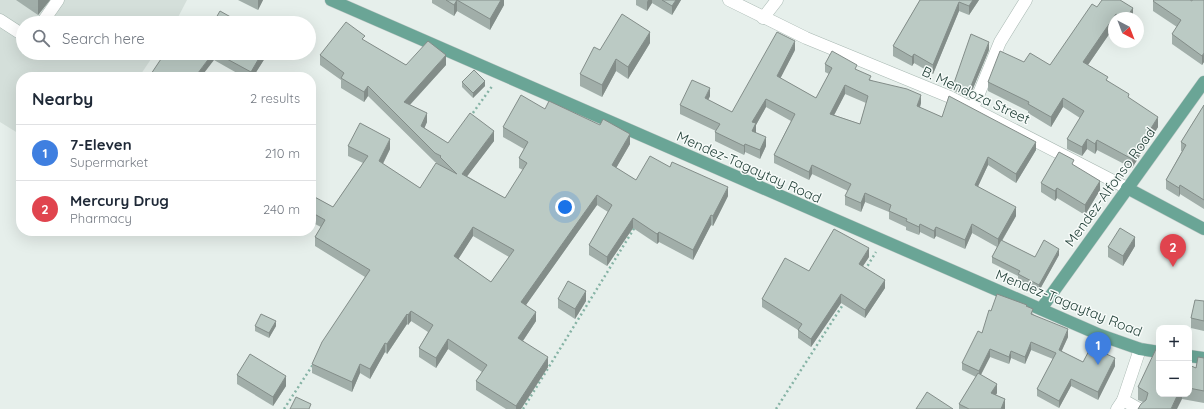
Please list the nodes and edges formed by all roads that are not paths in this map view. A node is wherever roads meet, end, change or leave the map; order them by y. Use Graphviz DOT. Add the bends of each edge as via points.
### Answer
graph roads {
  1 [pos="58,0"];
  2 [pos="331,0"];
  3 [pos="729,0"];
  4 [pos="776,0"];
  5 [pos="1026,0"];
  6 [pos="47,16"];
  7 [pos="763,18"];
  8 [pos="0,20"];
  9 [pos="16,30"];
  10 [pos="1204,82"];
  11 [pos="973,108"];
  12 [pos="1127,188"];
  13 [pos="1204,229"];
  14 [pos="1041,309"];
  15 [pos="1140,349"];
  16 [pos="1156,352"];
  17 [pos="1192,356"];
  18 [pos="1204,358"];
  19 [pos="1120,404"];
  20 [pos="1138,409"];
  1 -- 6 [label="street"];
  2 -- 14 [label="main road, Mendez-Tagaytay Road"];
  3 -- 7 [label="street, B. Mendoza Street"];
  4 -- 7 [label="street"];
  5 -- 11 [label="street" via="1000,42"];
  7 -- 11 [label="street, B. Mendoza Street"];
  8 -- 9 [label="street"];
  10 -- 12 [label="main road, Mendez-Alfonso Road"];
  11 -- 12 [label="street, B. Mendoza Street"];
  12 -- 13 [label="main road, B. Mendoza Street"];
  12 -- 14 [label="main road, Mendez-Alfonso Road"];
  14 -- 15 [label="main road, Mendez-Tagaytay Road" via="1100,335"];
  15 -- 16 [label="main road, Mendez-Tagaytay Road"];
  15 -- 19 [label="street"];
  17 -- 18 [label="main road"];
  19 -- 20 [label="street"];
}
